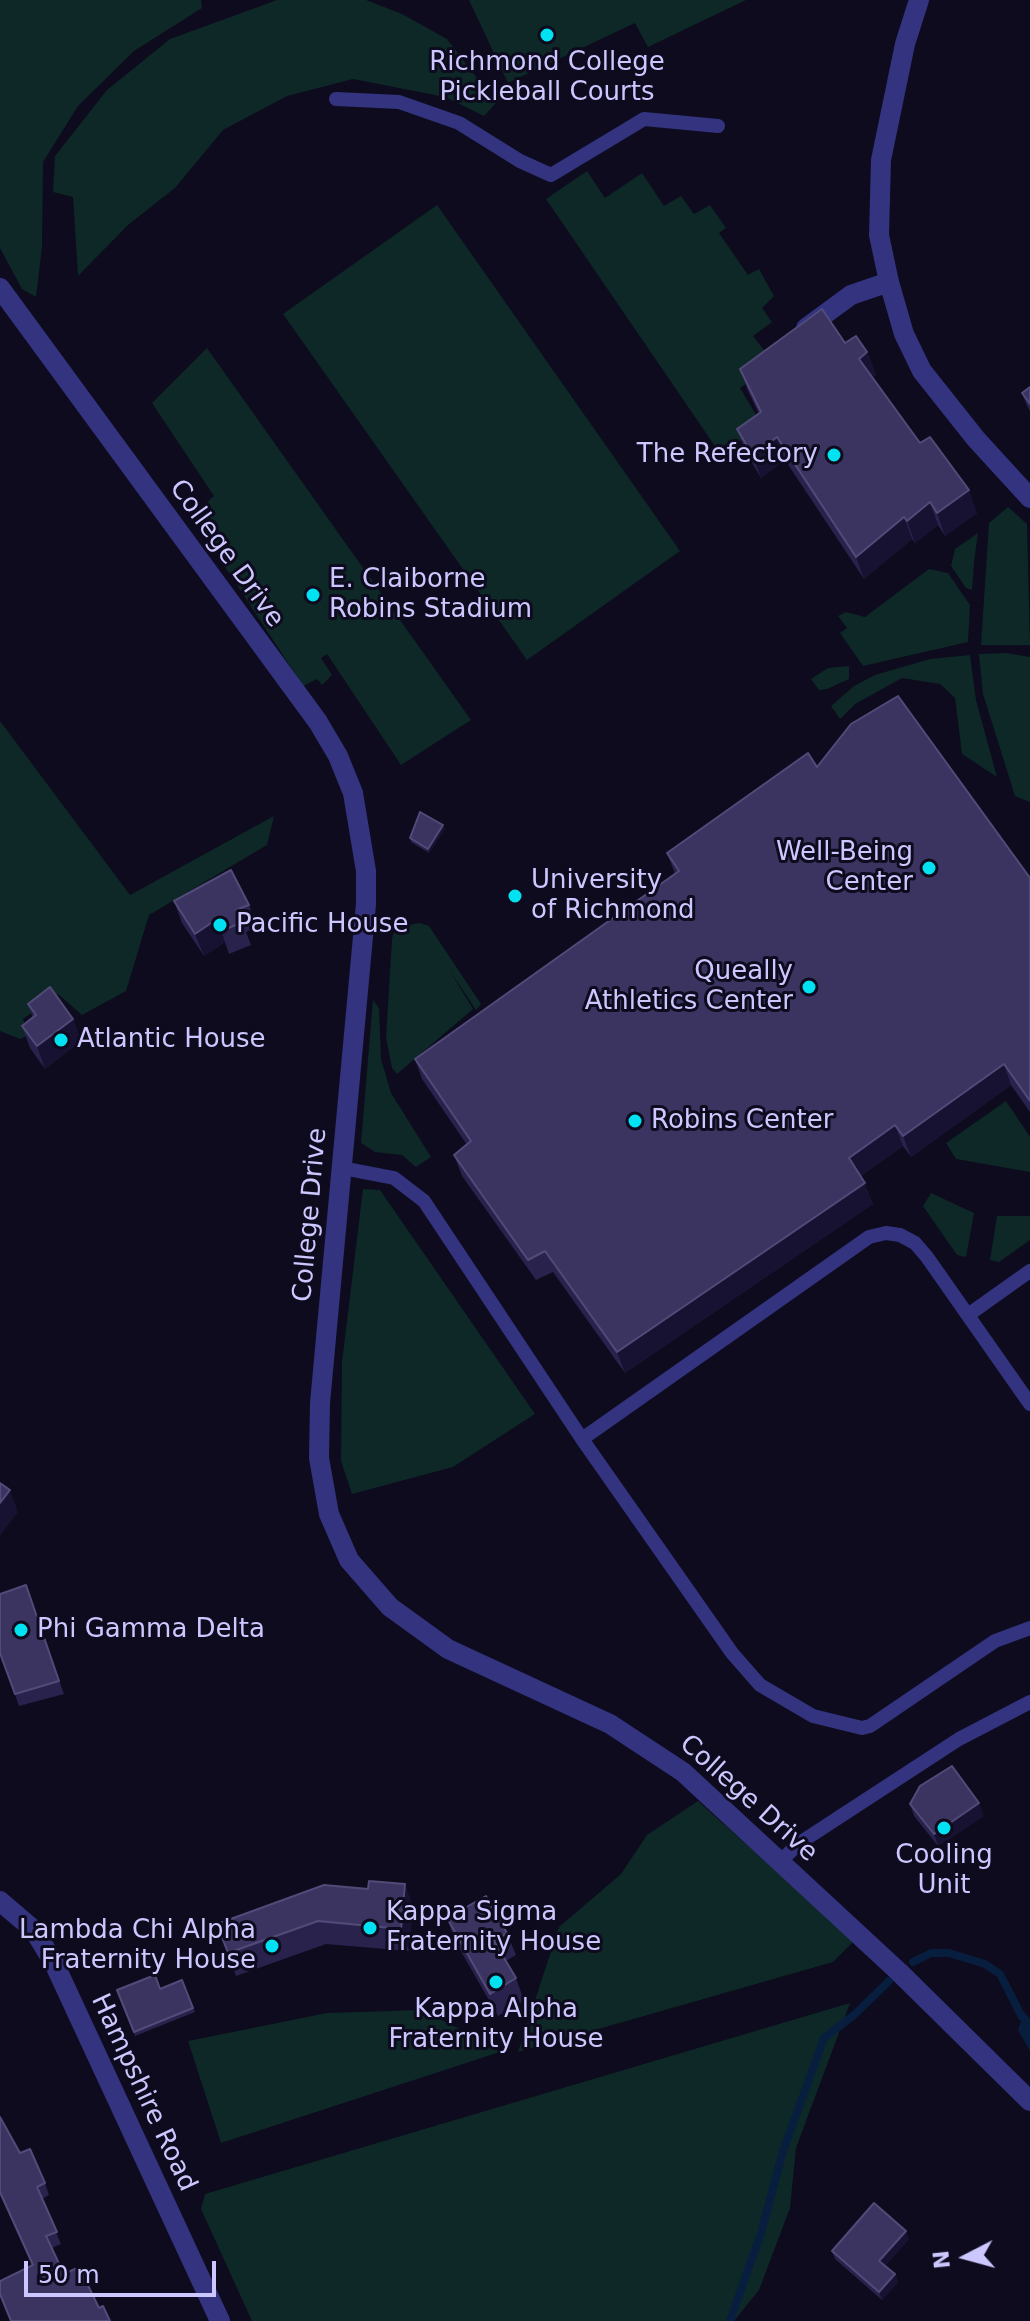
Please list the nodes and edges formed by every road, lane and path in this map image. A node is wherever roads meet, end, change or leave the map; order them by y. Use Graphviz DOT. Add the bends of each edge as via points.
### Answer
graph roads {
  1 [pos="919,0"];
  2 [pos="336,99"];
  3 [pos="718,126"];
  4 [pos="889,282"];
  5 [pos="0,288"];
  6 [pos="786,343"];
  7 [pos="1030,498"];
  8 [pos="342,1168"];
  9 [pos="1030,1271"];
  10 [pos="968,1315"];
  11 [pos="1030,1404"];
  12 [pos="582,1439"];
  13 [pos="1030,1628"];
  14 [pos="1030,1702"];
  15 [pos="780,1862"];
  16 [pos="0,1901"];
  17 [pos="1030,2101"];
  18 [pos="220,2321"];
  1 -- 4 [label="street" via="881,160 879,235"];
  2 -- 3 [label="lane" via="399,102 459,123 551,175 644,119"];
  4 -- 6 [label="street" via="851,295"];
  4 -- 7 [label="street" via="904,334 922,371"];
  5 -- 8 [label="street, College Drive" via="318,722 353,793 366,904"];
  8 -- 12 [label="lane" via="394,1178 424,1201"];
  8 -- 15 [label="street, College Drive" via="319,1458 327,1505 349,1560 390,1607 448,1649 657,1751"];
  9 -- 10 [label="lane"];
  10 -- 11 [label="lane"];
  10 -- 12 [label="lane" via="915,1243 886,1233 869,1237"];
  12 -- 13 [label="lane" via="746,1671 813,1716 870,1726 995,1641"];
  14 -- 15 [label="lane" via="959,1739 798,1844"];
  15 -- 17 [label="street, College Drive"];
  16 -- 18 [label="street, Hampshire Road" via="34,1930 54,1963"];
}
